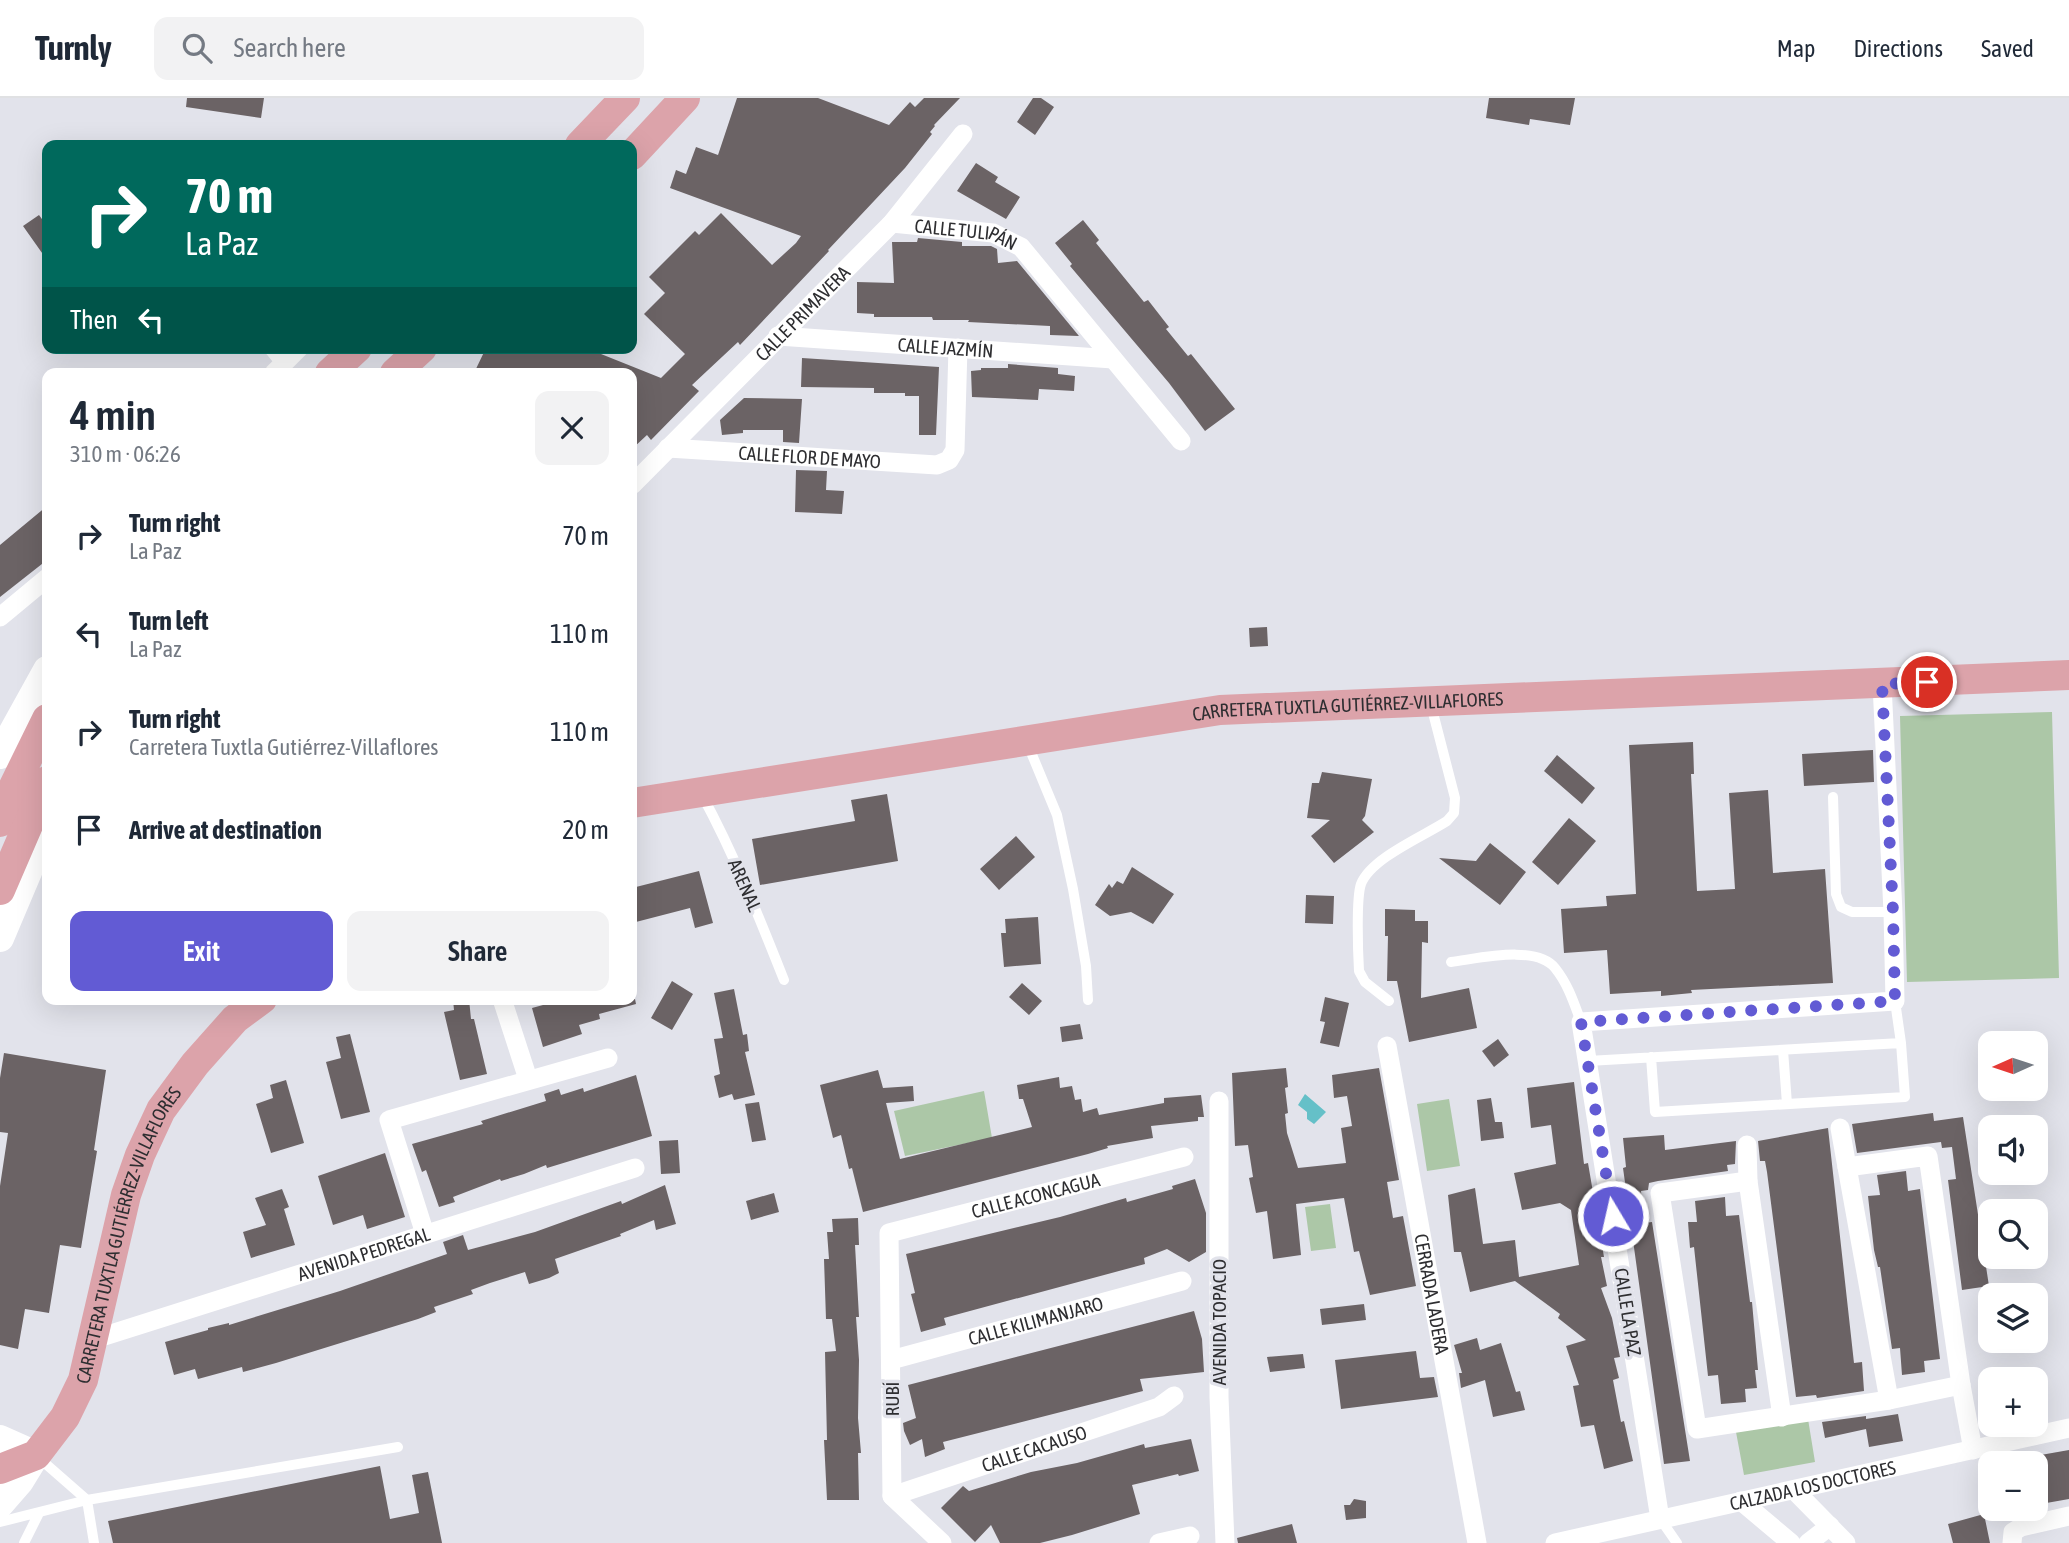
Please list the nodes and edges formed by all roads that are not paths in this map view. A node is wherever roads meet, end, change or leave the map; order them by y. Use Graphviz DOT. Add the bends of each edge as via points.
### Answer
graph roads {
  1 [pos="625,98"];
  2 [pos="685,98"];
  3 [pos="963,134"];
  4 [pos="585,140"];
  5 [pos="637,150"];
  6 [pos="892,223"];
  7 [pos="778,336"];
  8 [pos="958,348"];
  9 [pos="293,354"];
  10 [pos="351,354"];
  11 [pos="416,354"];
  12 [pos="1113,359"];
  13 [pos="279,368"];
  14 [pos="335,368"];
  15 [pos="400,368"];
  16 [pos="1181,441"];
  17 [pos="668,448"];
  18 [pos="637,480"];
  19 [pos="42,582"];
  20 [pos="0,618"];
  21 [pos="2069,676"];
  22 [pos="42,678"];
  23 [pos="1882,684"];
  24 [pos="1431,702"];
  25 [pos="42,729"];
  26 [pos="1026,741"];
  27 [pos="0,755"];
  28 [pos="700,792"];
  29 [pos="42,793"];
  30 [pos="1833,797"];
  31 [pos="637,802"];
  32 [pos="0,822"];
  33 [pos="42,839"];
  34 [pos="0,890"];
  35 [pos="1893,912"];
  36 [pos="0,938"];
  37 [pos="1451,962"];
  38 [pos="784,980"];
  39 [pos="1088,1000"];
  40 [pos="1389,1001"];
  41 [pos="1895,1001"];
  42 [pos="254,1005"];
  43 [pos="504,1005"];
  44 [pos="1581,1022"];
  45 [pos="1900,1043"];
  46 [pos="1387,1046"];
  47 [pos="1783,1050"];
  48 [pos="1651,1057"];
  49 [pos="608,1058"];
  50 [pos="1588,1061"];
  51 [pos="528,1079"];
  52 [pos="1219,1101"];
  53 [pos="1787,1104"];
  54 [pos="1840,1128"];
  55 [pos="1747,1145"];
  56 [pos="1184,1157"];
  57 [pos="1847,1167"];
  58 [pos="635,1168"];
  59 [pos="1748,1181"];
  60 [pos="889,1233"];
  61 [pos="425,1234"];
  62 [pos="1182,1281"];
  63 [pos="92,1340"];
  64 [pos="891,1360"];
  65 [pos="1961,1385"];
  66 [pos="1174,1396"];
  67 [pos="1889,1399"];
  68 [pos="1782,1417"];
  69 [pos="2069,1428"];
  70 [pos="0,1439"];
  71 [pos="398,1447"];
  72 [pos="1973,1450"];
  73 [pos="36,1455"];
  74 [pos="0,1469"];
  75 [pos="1794,1490"];
  76 [pos="892,1496"];
  77 [pos="87,1500"];
  78 [pos="1741,1501"];
  79 [pos="0,1504"];
  80 [pos="38,1513"];
  81 [pos="2069,1517"];
  82 [pos="1660,1519"];
  83 [pos="0,1522"];
  84 [pos="1830,1526"];
  85 [pos="1190,1536"];
  86 [pos="2013,1537"];
  87 [pos="24,1543"];
  88 [pos="94,1543"];
  89 [pos="942,1543"];
  90 [pos="1159,1543"];
  91 [pos="1225,1543"];
  92 [pos="1477,1543"];
  93 [pos="1555,1543"];
  94 [pos="1677,1543"];
  95 [pos="1791,1543"];
  96 [pos="1808,1543"];
  97 [pos="1846,1543"];
  1 -- 4 [label="main road"];
  2 -- 5 [label="main road"];
  3 -- 6 [label="street, CALLE PRIMAVERA"];
  6 -- 7 [label="street, CALLE PRIMAVERA"];
  6 -- 12 [label="street, CALLE TULIPÁN" via="993,233 1021,247"];
  7 -- 8 [label="street, CALLE JAZMÍN"];
  7 -- 17 [label="street, CALLE PRIMAVERA"];
  8 -- 12 [label="street, CALLE JAZMÍN"];
  8 -- 17 [label="street, CALLE FLOR DE MAYO" via="955,450 949,460 937,465"];
  9 -- 13 [label="street"];
  10 -- 14 [label="main road"];
  11 -- 15 [label="main road"];
  12 -- 16 [label="street, CALLE TULIPÁN"];
  17 -- 18 [label="street, CALLE PRIMAVERA"];
  19 -- 20 [label="street"];
  21 -- 23 [label="main road, CARRETERA TUXTLA GUTIÉRREZ-VILLAFLORES"];
  22 -- 27 [label="street"];
  23 -- 24 [label="main road, CARRETERA TUXTLA GUTIÉRREZ-VILLAFLORES"];
  23 -- 35 [label="street"];
  24 -- 26 [label="main road, CARRETERA TUXTLA GUTIÉRREZ-VILLAFLORES" via="1220,710"];
  24 -- 40 [label="lane" via="1455,798 1454,813 1387,857 1361,885 1359,971 1365,982"];
  25 -- 32 [label="main road"];
  26 -- 28 [label="main road, CARRETERA TUXTLA GUTIÉRREZ-VILLAFLORES"];
  26 -- 39 [label="lane" via="1057,815 1086,966"];
  28 -- 31 [label="main road, CARRETERA TUXTLA GUTIÉRREZ-VILLAFLORES"];
  28 -- 38 [label="lane, ARENAL"];
  29 -- 34 [label="main road"];
  30 -- 35 [label="lane" via="1836,894 1841,907 1852,912"];
  33 -- 36 [label="street"];
  35 -- 41 [label="street"];
  37 -- 44 [label="lane" via="1534,956 1553,965"];
  41 -- 44 [label="street"];
  41 -- 45 [label="lane"];
  42 -- 63 [label="main road, CARRETERA TUXTLA GUTIÉRREZ-VILLAFLORES" via="203,1055 161,1110 126,1195"];
  43 -- 51 [label="street"];
  44 -- 50 [label="street, CALLE LA PAZ"];
  45 -- 47 [label="lane"];
  45 -- 53 [label="lane" via="1905,1097"];
  46 -- 92 [label="street, CERRADA LADERA"];
  47 -- 48 [label="lane"];
  47 -- 53 [label="lane"];
  48 -- 50 [label="lane"];
  48 -- 53 [label="lane" via="1655,1112"];
  49 -- 51 [label="street"];
  50 -- 82 [label="street, CALLE LA PAZ"];
  51 -- 61 [label="street" via="389,1120"];
  52 -- 91 [label="street, AVENIDA TOPACIO" via="1219,1397"];
  54 -- 57 [label="street"];
  55 -- 59 [label="street"];
  56 -- 60 [label="street, CALLE ACONCAGUA"];
  57 -- 65 [label="street" via="1928,1156"];
  57 -- 67 [label="street"];
  58 -- 61 [label="street, AVENIDA PEDREGAL"];
  59 -- 68 [label="street"];
  59 -- 68 [label="street" via="1660,1193 1697,1429"];
  60 -- 64 [label="street, RUBÍ"];
  61 -- 63 [label="street, AVENIDA PEDREGAL"];
  62 -- 64 [label="street, CALLE KILIMANJARO"];
  63 -- 73 [label="main road, CARRETERA TUXTLA GUTIÉRREZ-VILLAFLORES" via="83,1380 65,1418"];
  64 -- 76 [label="street, RUBÍ"];
  65 -- 67 [label="street"];
  65 -- 72 [label="street"];
  66 -- 76 [label="street, CALLE CACAUSO" via="1159,1407"];
  67 -- 68 [label="street"];
  69 -- 72 [label="street, CALZADA LOS DOCTORES"];
  70 -- 73 [label="street"];
  71 -- 77 [label="lane"];
  72 -- 75 [label="street, CALZADA LOS DOCTORES"];
  73 -- 74 [label="main road"];
  73 -- 77 [label="lane"];
  73 -- 79 [label="street"];
  75 -- 78 [label="street, CALZADA LOS DOCTORES"];
  75 -- 84 [label="street"];
  76 -- 89 [label="street"];
  77 -- 80 [label="lane"];
  77 -- 88 [label="lane"];
  78 -- 82 [label="street, CALZADA LOS DOCTORES"];
  78 -- 95 [label="street"];
  80 -- 83 [label="lane"];
  80 -- 87 [label="lane"];
  81 -- 86 [label="street" via="2021,1527"];
  82 -- 93 [label="street, CALZADA LOS DOCTORES"];
  82 -- 94 [label="lane"];
  84 -- 96 [label="street"];
  84 -- 97 [label="street"];
  85 -- 90 [label="street"];
}
